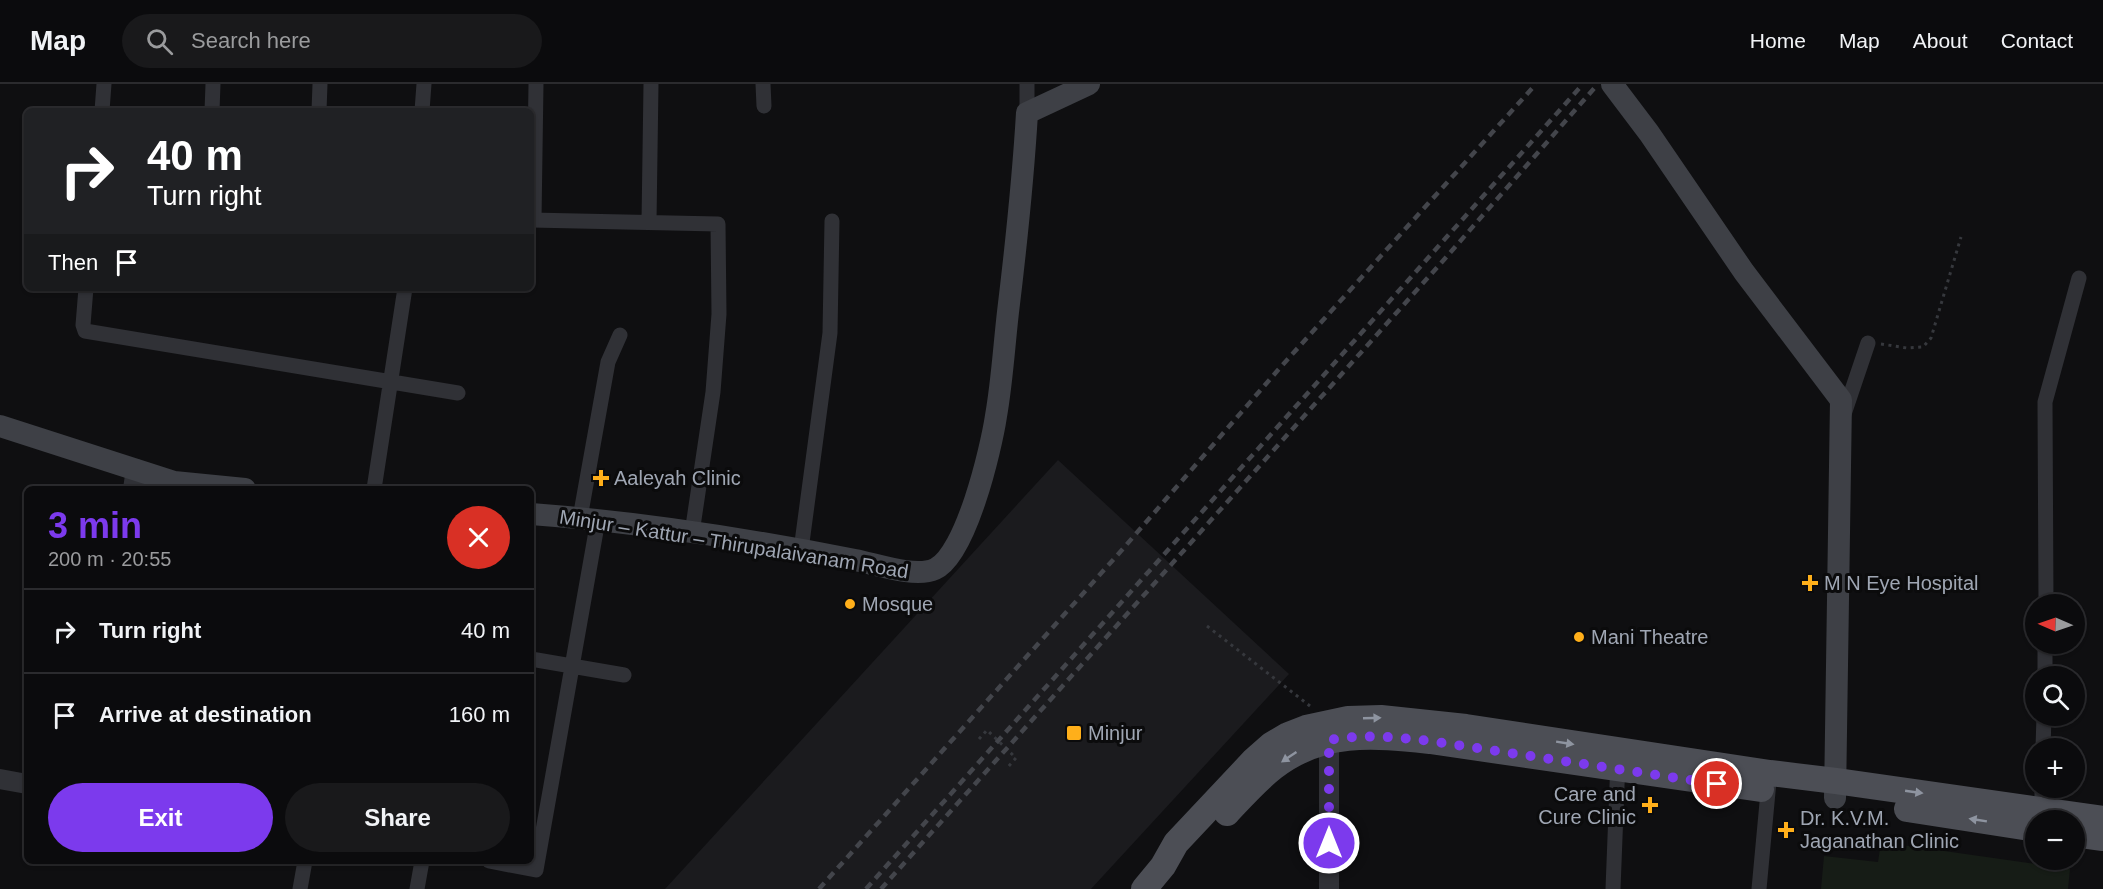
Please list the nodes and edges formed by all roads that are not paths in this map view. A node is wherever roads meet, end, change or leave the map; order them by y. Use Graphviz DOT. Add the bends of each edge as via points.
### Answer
graph roads {
  1 [pos="104,84"];
  2 [pos="213,84"];
  3 [pos="320,84"];
  4 [pos="424,84"];
  5 [pos="536,84"];
  6 [pos="651,84"];
  7 [pos="763,84"];
  8 [pos="1027,84"];
  9 [pos="1089,84"];
  10 [pos="1612,84"];
  11 [pos="764,106"];
  12 [pos="102,108"];
  13 [pos="212,108"];
  14 [pos="319,108"];
  15 [pos="422,108"];
  16 [pos="1027,113"];
  17 [pos="534,152"];
  18 [pos="534,220"];
  19 [pos="832,221"];
  20 [pos="649,222"];
  21 [pos="2079,278"];
  22 [pos="86,291"];
  23 [pos="405,291"];
  24 [pos="620,335"];
  25 [pos="1868,342"];
  26 [pos="390,382"];
  27 [pos="459,393"];
  28 [pos="1841,422"];
  29 [pos="0,426"];
  30 [pos="135,479"];
  31 [pos="215,486"];
  32 [pos="374,486"];
  33 [pos="534,514"];
  34 [pos="589,519"];
  35 [pos="692,534"];
  36 [pos="801,550"];
  37 [pos="2046,594"];
  38 [pos="534,660"];
  39 [pos="573,666"];
  40 [pos="624,675"];
  41 [pos="1329,731"];
  42 [pos="1618,760"];
  43 [pos="0,779"];
  44 [pos="1769,782"];
  45 [pos="24,783"];
  46 [pos="1835,789"];
  47 [pos="2040,809"];
  48 [pos="2103,819"];
  49 [pos="2085,836"];
  50 [pos="2103,838"];
  51 [pos="304,864"];
  52 [pos="421,864"];
  53 [pos="505,864"];
  54 [pos="300,889"];
  55 [pos="417,889"];
  56 [pos="1144,889"];
  57 [pos="1329,889"];
  58 [pos="1613,889"];
  59 [pos="1759,889"];
  1 -- 12 [label="street"];
  2 -- 13 [label="street"];
  3 -- 14 [label="street"];
  4 -- 15 [label="street"];
  5 -- 17 [label="street"];
  6 -- 20 [label="street"];
  7 -- 11 [label="street"];
  8 -- 16 [label="street"];
  9 -- 16 [label="main road"];
  10 -- 28 [label="main road" via="1744,272 1841,400"];
  16 -- 36 [label="main road, Minjur – Kattur – Thirupalaivanam Road" via="1023,186 996,418 973,509 951,556 934,569 914,572"];
  18 -- 20 [label="street"];
  19 -- 36 [label="street" via="830,333"];
  20 -- 35 [label="street" via="718,224 719,314 713,393"];
  21 -- 37 [label="street" via="2045,402"];
  22 -- 26 [label="street" via="82,325 85,331"];
  23 -- 26 [label="street"];
  24 -- 34 [label="street" via="608,362"];
  25 -- 28 [label="street"];
  26 -- 27 [label="street"];
  26 -- 32 [label="street"];
  28 -- 46 [label="main road"];
  29 -- 30 [label="main road"];
  30 -- 31 [label="main road"];
  33 -- 34 [label="main road, Minjur – Kattur – Thirupalaivanam Road"];
  34 -- 35 [label="main road, Minjur – Kattur – Thirupalaivanam Road"];
  34 -- 39 [label="street"];
  35 -- 36 [label="main road, Minjur – Kattur – Thirupalaivanam Road"];
  38 -- 39 [label="street"];
  39 -- 40 [label="street"];
  39 -- 53 [label="street" via="536,870"];
  41 -- 42 [label="main road" via="1381,718 1409,720 1466,727"];
  41 -- 56 [label="main road" via="1288,735 1271,745 1176,843"];
  41 -- 57 [label="street"];
  42 -- 44 [label="main road"];
  42 -- 58 [label="street"];
  43 -- 45 [label="street"];
  44 -- 46 [label="main road"];
  44 -- 59 [label="street"];
  46 -- 47 [label="main road"];
  47 -- 48 [label="main road"];
  49 -- 50 [label="main road"];
  51 -- 54 [label="street"];
  52 -- 55 [label="street"];
}
